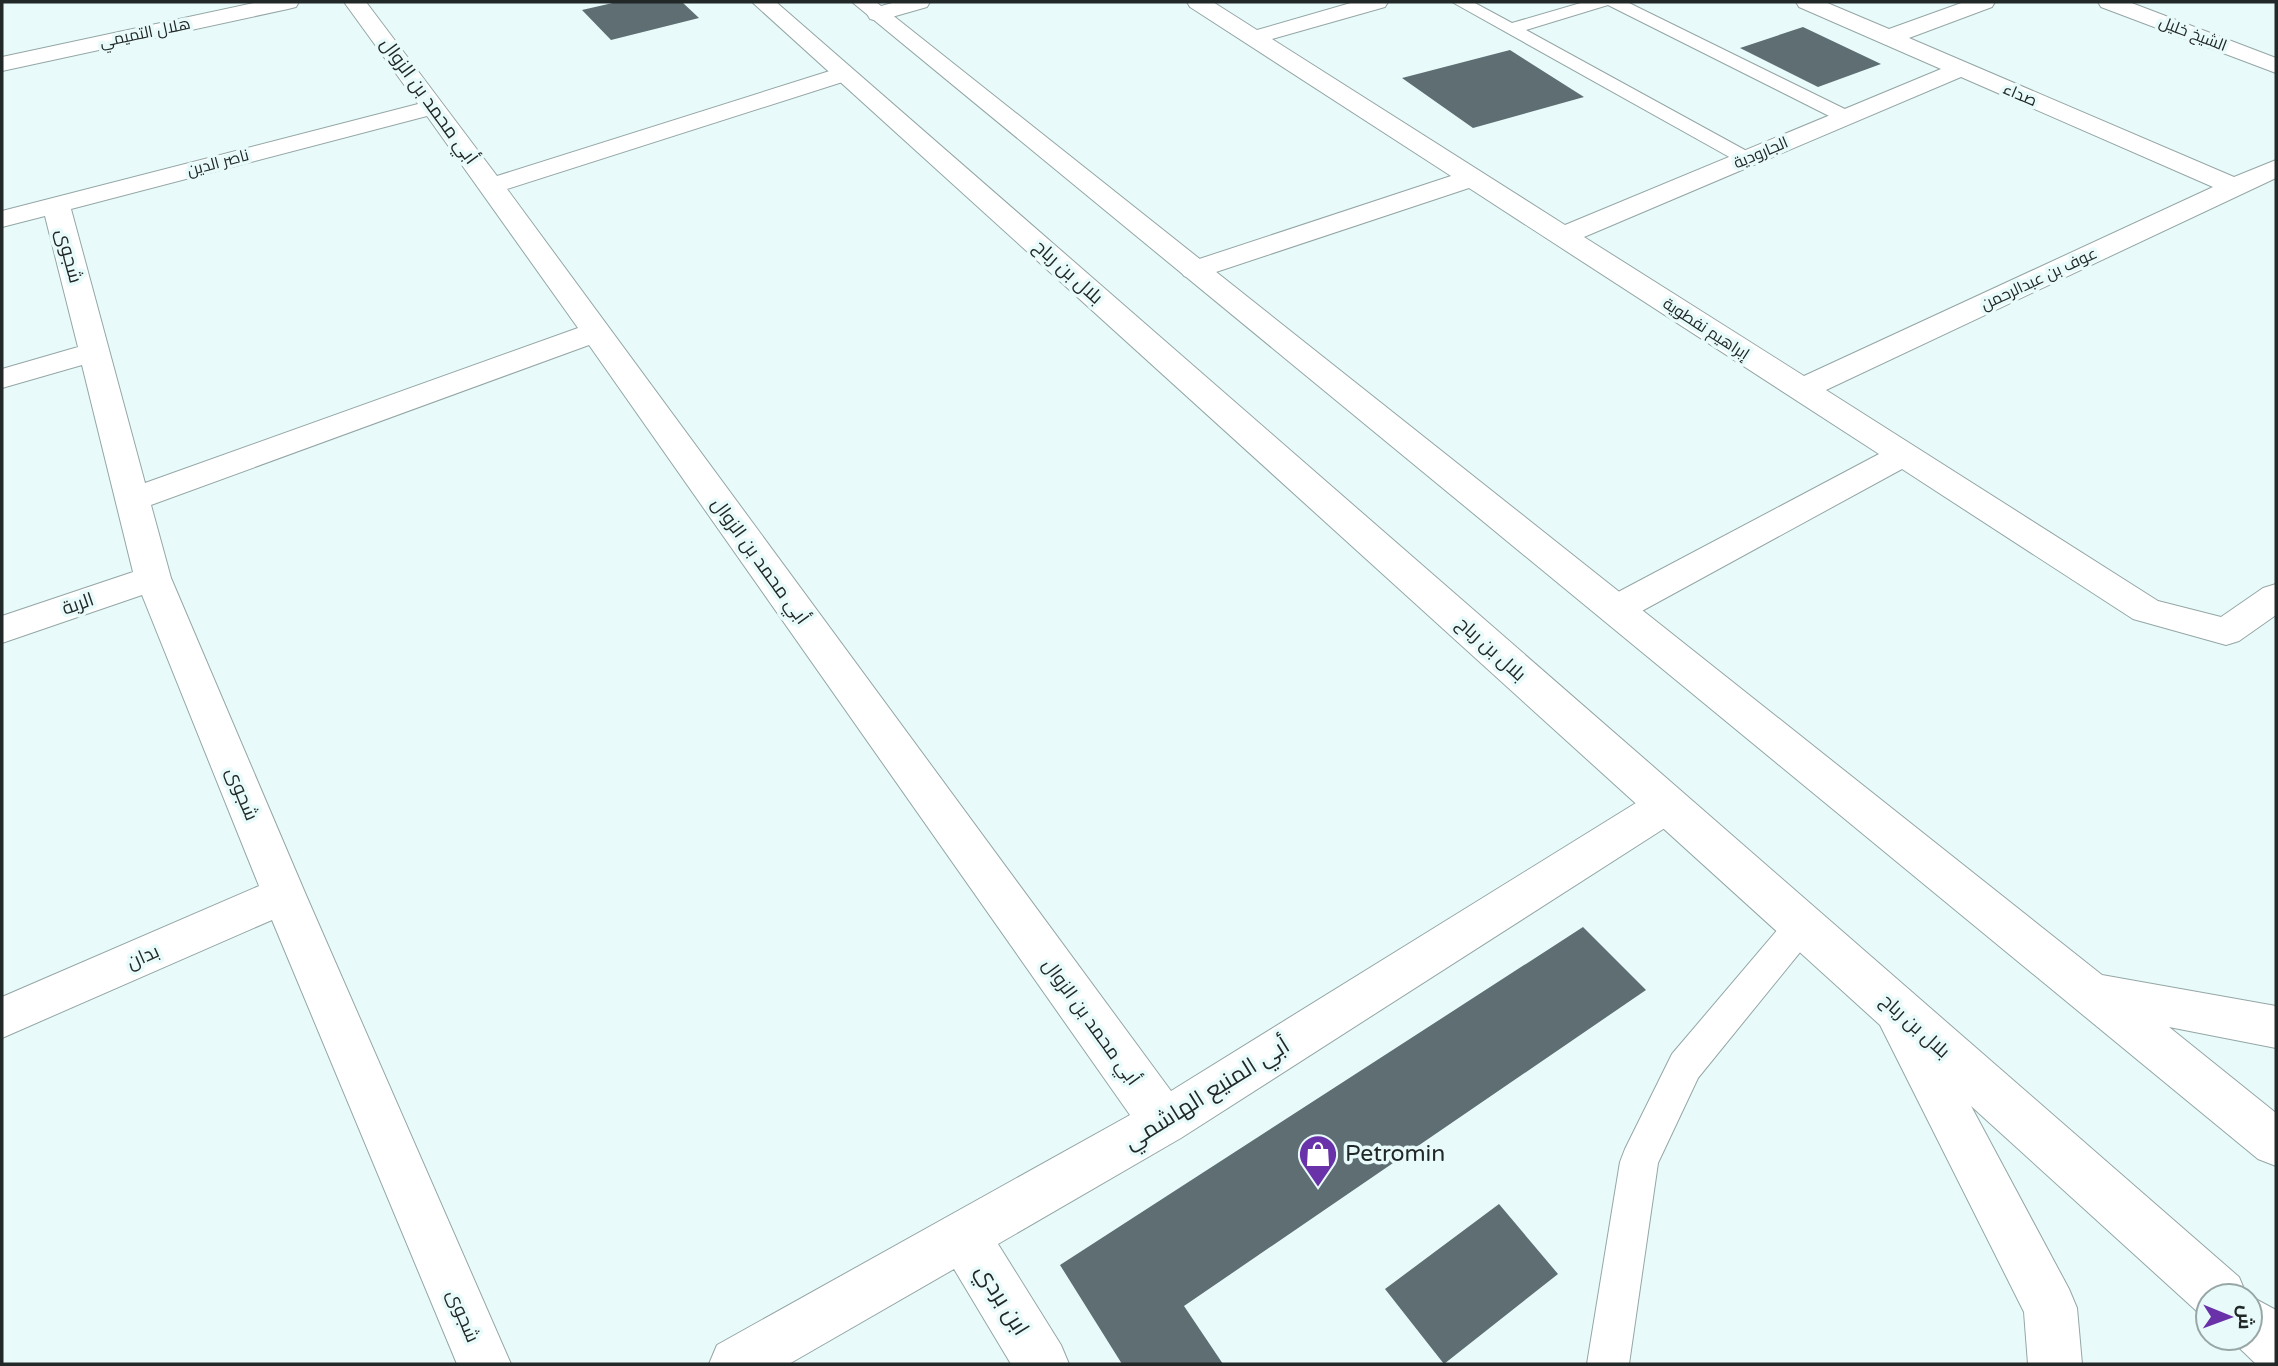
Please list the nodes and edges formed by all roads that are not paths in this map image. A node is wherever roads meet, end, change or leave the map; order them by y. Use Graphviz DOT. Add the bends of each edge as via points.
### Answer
graph roads {
  1 [pos="288,2"];
  2 [pos="355,2"];
  3 [pos="763,2"];
  4 [pos="919,2"];
  5 [pos="1198,2"];
  6 [pos="1377,2"];
  7 [pos="1461,2"];
  8 [pos="1601,2"];
  9 [pos="1614,2"];
  10 [pos="1807,2"];
  11 [pos="1984,2"];
  12 [pos="2109,2"];
  13 [pos="871,8"];
  14 [pos="1511,29"];
  15 [pos="1256,37"];
  16 [pos="1887,37"];
  17 [pos="2,64"];
  18 [pos="2276,66"];
  19 [pos="1960,69"];
  20 [pos="844,74"];
  21 [pos="433,107"];
  22 [pos="1846,117"];
  23 [pos="1748,159"];
  24 [pos="2276,168"];
  25 [pos="1471,178"];
  26 [pos="491,186"];
  27 [pos="2234,187"];
  28 [pos="55,205"];
  29 [pos="2,219"];
  30 [pos="1563,236"];
  31 [pos="1194,270"];
  32 [pos="596,332"];
  33 [pos="94,352"];
  34 [pos="2,379"];
  35 [pos="1802,389"];
  36 [pos="1903,455"];
  37 [pos="132,500"];
  38 [pos="153,578"];
  39 [pos="2276,597"];
  40 [pos="1616,609"];
  41 [pos="2,630"];
  42 [pos="1667,805"];
  43 [pos="284,895"];
  44 [pos="1802,925"];
  45 [pos="2089,992"];
  46 [pos="1892,1005"];
  47 [pos="2,1018"];
  48 [pos="2276,1027"];
  49 [pos="1164,1122"];
  50 [pos="2276,1143"];
  51 [pos="963,1236"];
  52 [pos="2204,1282"];
  53 [pos="484,1364"];
  54 [pos="736,1364"];
  55 [pos="1042,1364"];
  56 [pos="1608,1364"];
  57 [pos="2055,1364"];
  1 -- 17 [label="street, هلال التميمي"];
  2 -- 21 [label="street, أبي محمد بن الزوال"];
  3 -- 20 [label="street, بلال بن رباح"];
  4 -- 13 [label="street"];
  5 -- 15 [label="street, إبراهيم نفطوية"];
  6 -- 15 [label="street"];
  7 -- 14 [label="lane"];
  8 -- 14 [label="lane"];
  9 -- 22 [label="lane"];
  10 -- 16 [label="street, صداء"];
  11 -- 16 [label="street"];
  12 -- 18 [label="street, الشيخ خليل"];
  13 -- 31 [label="street"];
  14 -- 23 [label="lane"];
  15 -- 25 [label="street, إبراهيم نفطوية"];
  16 -- 19 [label="street, صداء"];
  19 -- 22 [label="street, الجارودية"];
  19 -- 27 [label="street, صداء"];
  20 -- 26 [label="street"];
  20 -- 42 [label="street, بلال بن رباح"];
  21 -- 26 [label="street, أبي محمد بن الزوال"];
  21 -- 28 [label="street, ناصر الدين"];
  22 -- 23 [label="street, الجارودية"];
  23 -- 30 [label="street, الجارودية"];
  24 -- 27 [label="street, عوف بن عبدالرحمن"];
  25 -- 30 [label="street, إبراهيم نفطوية"];
  25 -- 31 [label="street"];
  26 -- 32 [label="street, أبي محمد بن الزوال"];
  27 -- 35 [label="street, عوف بن عبدالرحمن"];
  28 -- 29 [label="street, ناصر الدين"];
  28 -- 33 [label="street, شجوى"];
  30 -- 35 [label="street, إبراهيم نفطوية"];
  31 -- 40 [label="street"];
  32 -- 37 [label="street"];
  32 -- 49 [label="street, أبي محمد بن الزوال"];
  33 -- 34 [label="street"];
  33 -- 37 [label="street, شجوى"];
  35 -- 36 [label="street, إبراهيم نفطوية"];
  36 -- 39 [label="street, إبراهيم نفطوية" via="2146,610 2226,632"];
  36 -- 40 [label="street"];
  37 -- 38 [label="street, شجوى"];
  38 -- 41 [label="street, الربة"];
  38 -- 43 [label="street, شجوى"];
  40 -- 45 [label="street"];
  42 -- 44 [label="street, بلال بن رباح"];
  42 -- 49 [label="street, أبي المنيع الهاشمي"];
  43 -- 47 [label="street, بدان"];
  43 -- 53 [label="street, شجوى"];
  44 -- 46 [label="street, بلال بن رباح"];
  44 -- 56 [label="lane" via="1685,1066 1639,1162"];
  45 -- 48 [label="street"];
  45 -- 50 [label="street"];
  46 -- 52 [label="street, بلال بن رباح"];
  46 -- 57 [label="street" via="2050,1308"];
  49 -- 51 [label="street, أبي المنيع الهاشمي"];
  51 -- 54 [label="street, أبي المنيع الهاشمي"];
  51 -- 55 [label="street, ابن بردي"];
}
